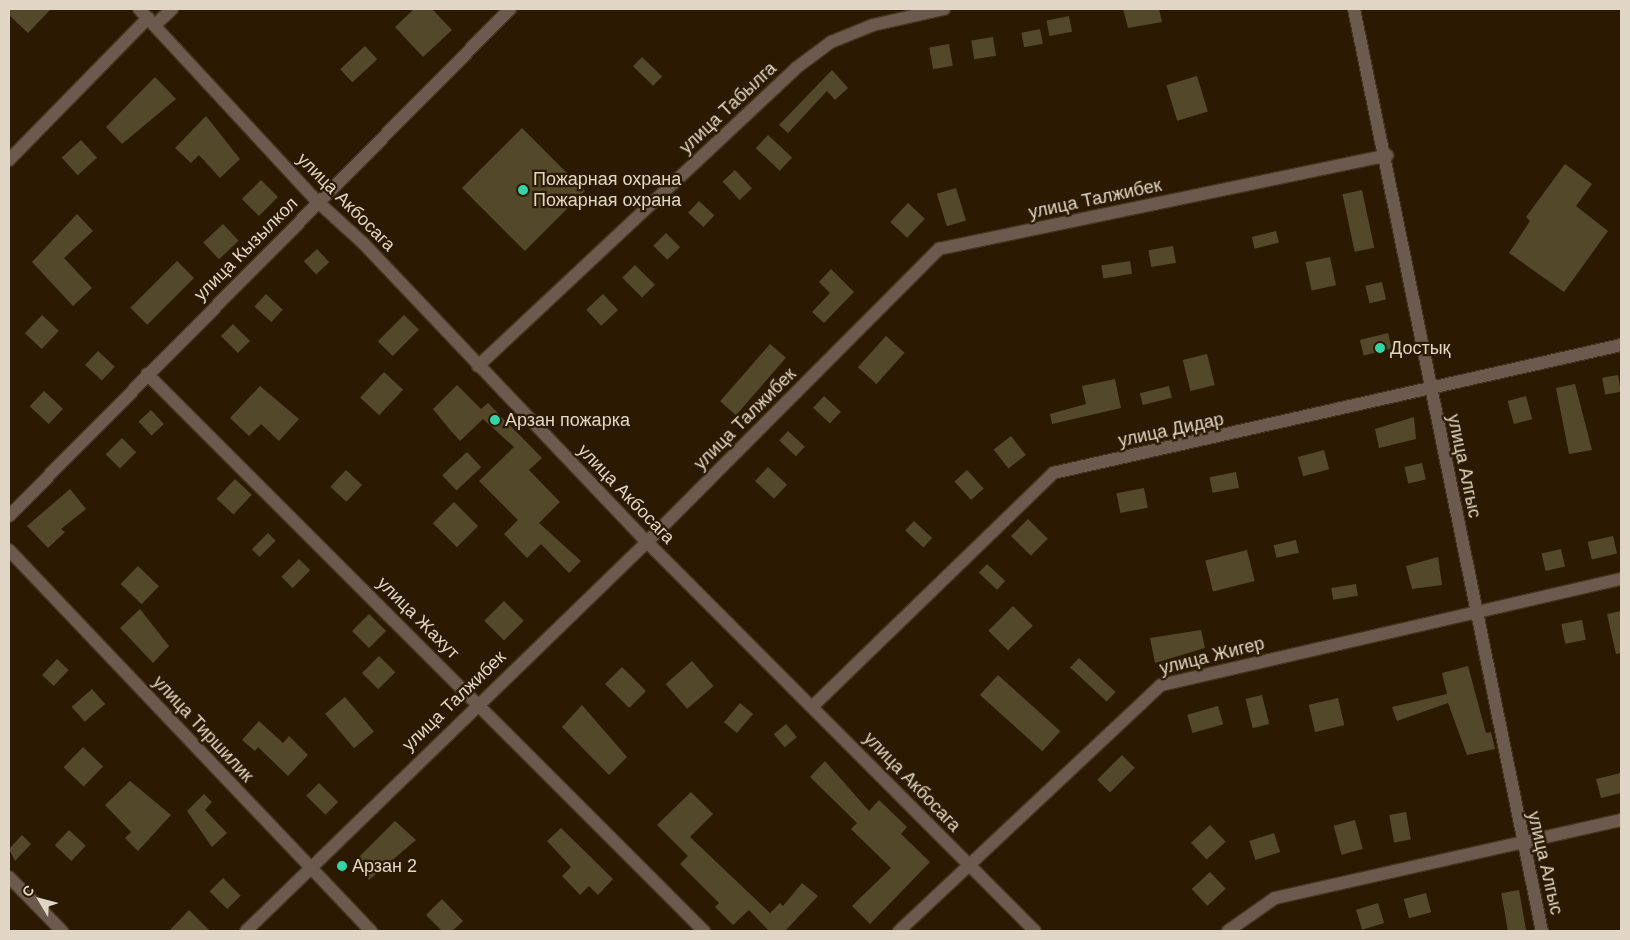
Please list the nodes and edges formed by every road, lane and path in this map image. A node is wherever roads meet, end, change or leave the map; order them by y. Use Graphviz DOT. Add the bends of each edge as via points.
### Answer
graph roads {
  1 [pos="172,9"];
  2 [pos="510,9"];
  3 [pos="944,9"];
  4 [pos="1354,9"];
  5 [pos="148,17"];
  6 [pos="1387,155"];
  7 [pos="9,160"];
  8 [pos="318,202"];
  9 [pos="1621,345"];
  10 [pos="478,366"];
  11 [pos="148,374"];
  12 [pos="1430,391"];
  13 [pos="9,516"];
  14 [pos="647,542"];
  15 [pos="9,550"];
  16 [pos="1621,579"];
  17 [pos="1478,612"];
  18 [pos="478,701"];
  19 [pos="814,705"];
  20 [pos="1621,820"];
  21 [pos="1521,842"];
  22 [pos="967,864"];
  23 [pos="310,868"];
  24 [pos="9,877"];
  25 [pos="62,931"];
  26 [pos="246,931"];
  27 [pos="371,931"];
  28 [pos="704,931"];
  29 [pos="900,931"];
  30 [pos="1035,931"];
  31 [pos="1228,931"];
  32 [pos="1542,931"];
  1 -- 5 [label="street"];
  2 -- 8 [label="street, улица Кызылкол"];
  3 -- 10 [label="street, улица Табылга" via="856,32 831,42 796,68"];
  4 -- 6 [label="street, улица Алгыс"];
  5 -- 7 [label="street"];
  5 -- 8 [label="street, улица Акбосага"];
  6 -- 12 [label="street, улица Алгыс"];
  6 -- 14 [label="street, улица Талжибек" via="939,250"];
  8 -- 10 [label="street, улица Акбосага" via="363,243"];
  8 -- 11 [label="street, улица Кызылкол"];
  9 -- 12 [label="street, улица Дидар"];
  10 -- 14 [label="street, улица Акбосага"];
  11 -- 13 [label="street, улица Кызылкол"];
  11 -- 18 [label="street, улица Жахут"];
  12 -- 17 [label="street, улица Алгыс"];
  12 -- 19 [label="street, улица Дидар" via="1053,473"];
  14 -- 18 [label="street, улица Талжибек"];
  14 -- 19 [label="street, улица Акбосага"];
  15 -- 23 [label="street, улица Тиршилик"];
  16 -- 17 [label="street, улица Жигер"];
  17 -- 21 [label="street, улица Алгыс"];
  17 -- 22 [label="street, улица Жигер" via="1161,685"];
  18 -- 23 [label="street, улица Талжибек"];
  18 -- 28 [label="street, улица Жахут"];
  19 -- 22 [label="street, улица Акбосага"];
  20 -- 21 [label="street"];
  21 -- 31 [label="street" via="1275,898"];
  21 -- 32 [label="street, улица Алгыс"];
  22 -- 29 [label="street, улица Жигер"];
  22 -- 30 [label="street, улица Акбосага"];
  23 -- 26 [label="street, улица Талжибек"];
  23 -- 27 [label="street, улица Тиршилик"];
  24 -- 25 [label="street"];
}
